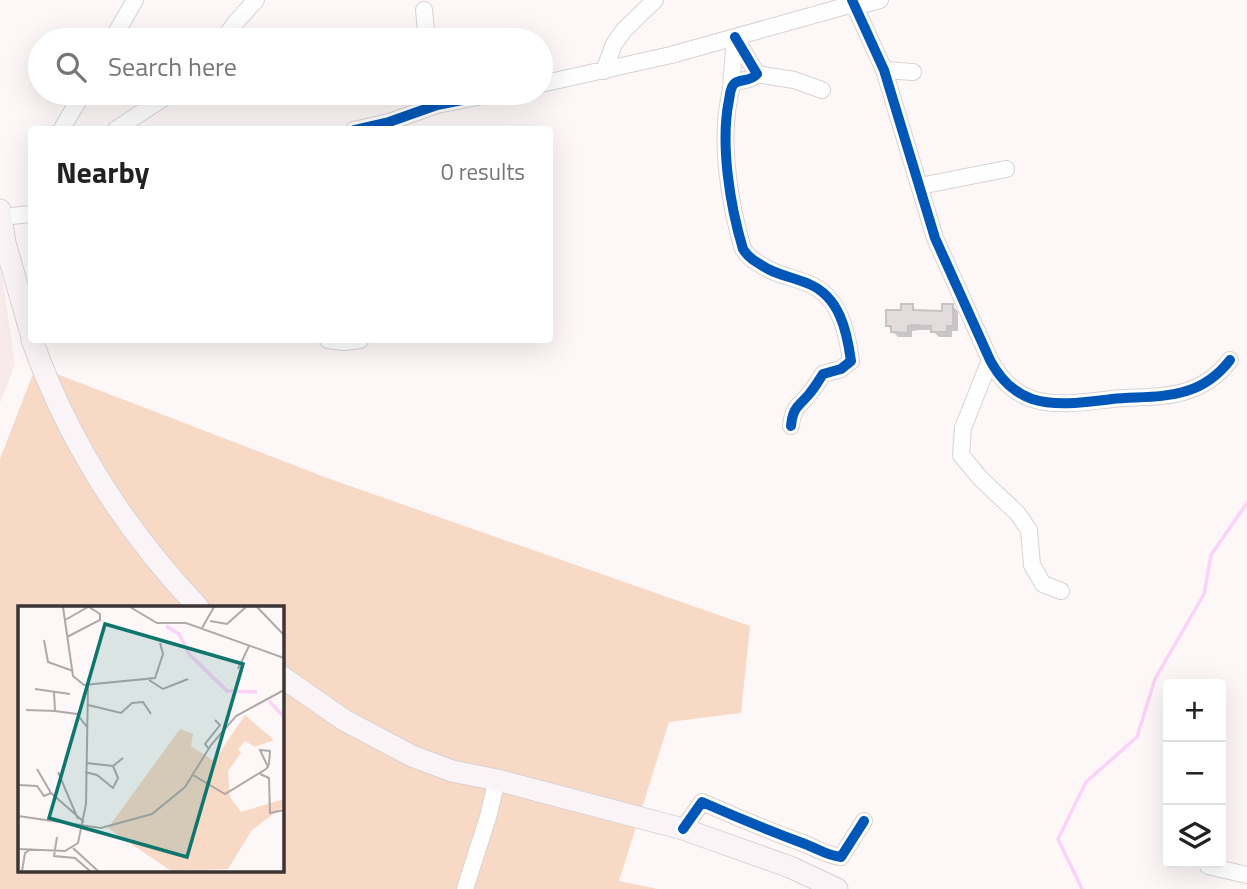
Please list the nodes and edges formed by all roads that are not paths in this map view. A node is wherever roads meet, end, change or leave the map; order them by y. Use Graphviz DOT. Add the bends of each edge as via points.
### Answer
graph roads {
  1 [pos="135,0"];
  2 [pos="256,0"];
  3 [pos="655,0"];
  4 [pos="880,0"];
  5 [pos="853,4"];
  6 [pos="424,10"];
  7 [pos="120,28"];
  8 [pos="232,28"];
  9 [pos="426,28"];
  10 [pos="735,37"];
  11 [pos="884,70"];
  12 [pos="604,71"];
  13 [pos="913,72"];
  14 [pos="757,74"];
  15 [pos="553,82"];
  16 [pos="731,88"];
  17 [pos="822,90"];
  18 [pos="76,105"];
  19 [pos="153,105"];
  20 [pos="427,105"];
  21 [pos="63,126"];
  22 [pos="122,126"];
  23 [pos="390,126"];
  24 [pos="1006,169"];
  25 [pos="920,186"];
  26 [pos="0,210"];
  27 [pos="28,214"];
  28 [pos="0,217"];
  29 [pos="3,239"];
  30 [pos="28,324"];
  31 [pos="34,343"];
  32 [pos="990,360"];
  33 [pos="1230,360"];
  34 [pos="791,426"];
  35 [pos="1061,591"];
  36 [pos="197,606"];
  37 [pos="284,678"];
  38 [pos="497,780"];
  39 [pos="864,821"];
  40 [pos="683,830"];
  41 [pos="1217,868"];
  42 [pos="1247,875"];
  43 [pos="465,889"];
  44 [pos="837,889"];
  1 -- 7 [label="street"];
  2 -- 8 [label="street"];
  3 -- 12 [label="street" via="624,30"];
  4 -- 5 [label="street"];
  5 -- 10 [label="street"];
  5 -- 11 [label="street"];
  6 -- 9 [label="street"];
  10 -- 12 [label="street"];
  10 -- 14 [label="street"];
  10 -- 16 [label="street"];
  11 -- 13 [label="street"];
  11 -- 25 [label="street"];
  12 -- 15 [label="street"];
  14 -- 16 [label="street"];
  14 -- 17 [label="street"];
  16 -- 34 [label="street" via="724,139 743,249 757,263 813,285 826,295 848,338 851,362 823,374 792,413"];
  18 -- 21 [label="street"];
  19 -- 22 [label="street"];
  20 -- 23 [label="street"];
  24 -- 25 [label="street"];
  25 -- 32 [label="street" via="935,238"];
  26 -- 28 [label="main road"];
  27 -- 28 [label="street"];
  28 -- 29 [label="main road"];
  29 -- 30 [label="main road"];
  31 -- 36 [label="main road" via="60,409 97,479 140,542"];
  32 -- 33 [label="street" via="1012,388 1033,399 1081,403 1183,393 1222,370"];
  32 -- 35 [label="street" via="963,428 961,455 1024,522 1032,565 1043,584"];
  37 -- 38 [label="main road" via="344,720 412,756 452,771"];
  38 -- 40 [label="main road"];
  38 -- 43 [label="street"];
  39 -- 40 [label="street" via="841,858 702,802"];
  40 -- 44 [label="main road" via="790,867"];
  41 -- 42 [label="street"];
}
